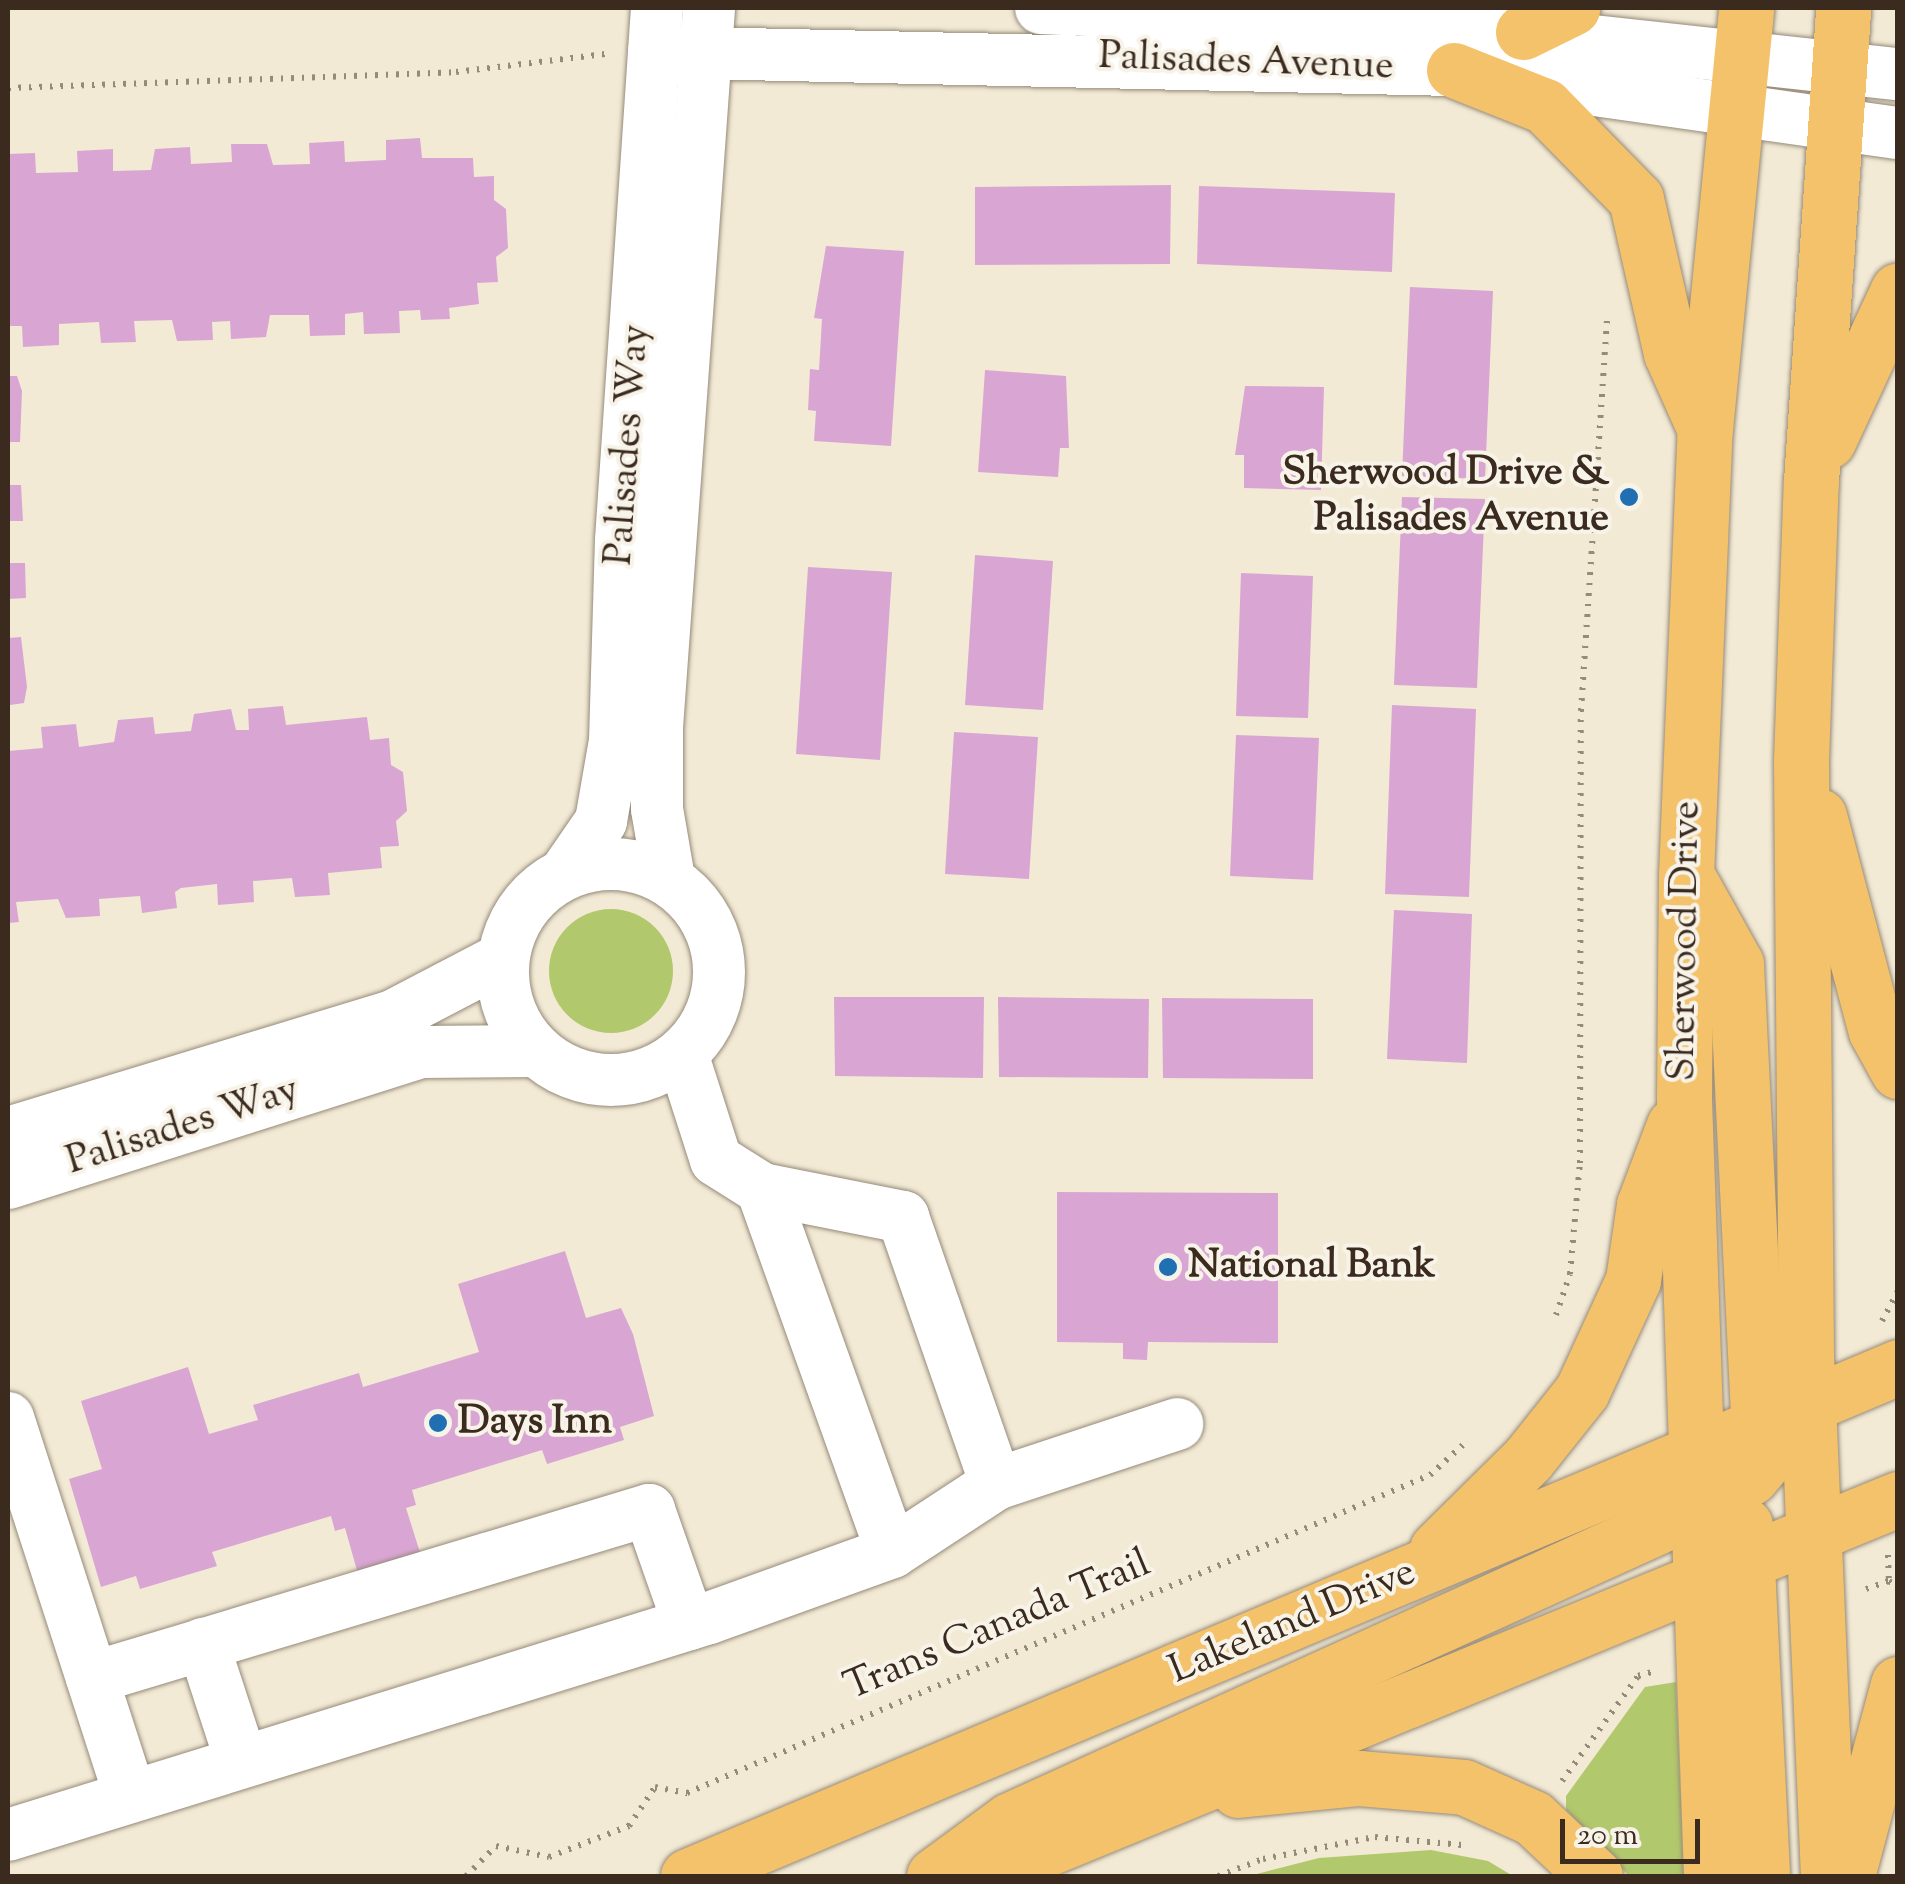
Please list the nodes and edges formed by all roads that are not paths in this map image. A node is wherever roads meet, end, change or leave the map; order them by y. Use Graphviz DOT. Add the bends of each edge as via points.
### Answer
graph roads {
  1 [pos="1041,8"];
  2 [pos="1572,8"];
  3 [pos="1844,8"];
  4 [pos="708,29"];
  5 [pos="1523,32"];
  6 [pos="1743,32"];
  7 [pos="640,38"];
  8 [pos="1837,67"];
  9 [pos="1454,70"];
  10 [pos="1898,74"];
  11 [pos="1734,113"];
  12 [pos="1834,122"];
  13 [pos="1898,132"];
  14 [pos="1898,290"];
  15 [pos="1704,429"];
  16 [pos="1811,481"];
  17 [pos="1801,761"];
  18 [pos="566,872"];
  19 [pos="1686,875"];
  20 [pos="669,880"];
  21 [pos="502,959"];
  22 [pos="535,1051"];
  23 [pos="682,1054"];
  24 [pos="1898,1070"];
  25 [pos="1684,1098"];
  26 [pos="8,1133"];
  27 [pos="8,1183"];
  28 [pos="762,1188"];
  29 [pos="1888,1348"];
  30 [pos="1809,1406"];
  31 [pos="8,1418"];
  32 [pos="1176,1424"];
  33 [pos="1728,1470"];
  34 [pos="996,1484"];
  35 [pos="1898,1499"];
  36 [pos="1814,1533"];
  37 [pos="892,1552"];
  38 [pos="1750,1560"];
  39 [pos="1415,1571"];
  40 [pos="1701,1582"];
  41 [pos="689,1624"];
  42 [pos="202,1644"];
  43 [pos="92,1678"];
  44 [pos="1898,1684"];
  45 [pos="241,1760"];
  46 [pos="130,1796"];
  47 [pos="1109,1822"];
  48 [pos="8,1834"];
  49 [pos="688,1876"];
  50 [pos="934,1876"];
  51 [pos="980,1876"];
  52 [pos="1595,1876"];
  53 [pos="1712,1876"];
  54 [pos="1762,1876"];
  55 [pos="1828,1876"];
  56 [pos="1847,1876"];
  1 -- 5 [label="street, Palisades Avenue"];
  2 -- 5 [label="main road"];
  3 -- 8 [label="main road"];
  4 -- 7 [label="street, Palisades Avenue"];
  4 -- 9 [label="street, Palisades Avenue"];
  4 -- 20 [label="street, Palisades Way" via="658,727 658,809"];
  5 -- 6 [label="street, Palisades Avenue"];
  6 -- 8 [label="street, Palisades Avenue"];
  6 -- 11 [label="main road, Sherwood Drive"];
  7 -- 18 [label="street, Palisades Way" via="615,741 600,821"];
  8 -- 10 [label="street, Palisades Avenue"];
  8 -- 12 [label="main road"];
  9 -- 11 [label="street, Palisades Avenue"];
  9 -- 15 [label="main road" via="1544,106 1636,199 1671,354"];
  11 -- 12 [label="street, Palisades Avenue"];
  11 -- 15 [label="main road, Sherwood Drive"];
  12 -- 13 [label="street, Palisades Avenue"];
  12 -- 16 [label="main road"];
  14 -- 16 [label="main road"];
  15 -- 19 [label="main road, Sherwood Drive"];
  16 -- 17 [label="main road"];
  17 -- 24 [label="main road" via="1853,925 1876,1031"];
  17 -- 30 [label="main road"];
  18 -- 20 [label="street" via="618,864"];
  18 -- 21 [label="street, Palisades Way" via="535,893 513,923"];
  19 -- 25 [label="main road, Sherwood Drive"];
  19 -- 33 [label="main road" via="1736,964"];
  20 -- 23 [label="street" via="704,916 720,964 717,998"];
  21 -- 22 [label="street" via="515,1024"];
  21 -- 26 [label="street, Palisades Way" via="391,1017"];
  22 -- 23 [label="street, Palisades Way" via="592,1079 624,1080"];
  22 -- 27 [label="street, Palisades Way" via="421,1052"];
  23 -- 28 [label="street" via="716,1160"];
  25 -- 33 [label="main road, Sherwood Drive"];
  25 -- 39 [label="main road" via="1644,1205 1633,1280 1582,1391 1528,1460"];
  28 -- 34 [label="street" via="903,1216"];
  28 -- 37 [label="street"];
  29 -- 30 [label="main road, Lakeland Drive"];
  30 -- 33 [label="main road, Lakeland Drive"];
  30 -- 36 [label="main road"];
  31 -- 43 [label="street"];
  32 -- 34 [label="street"];
  33 -- 36 [label="main road"];
  33 -- 38 [label="main road"];
  33 -- 39 [label="main road, Lakeland Drive"];
  33 -- 40 [label="main road, Sherwood Drive"];
  33 -- 50 [label="main road" via="1010,1820"];
  34 -- 37 [label="street"];
  35 -- 36 [label="main road"];
  36 -- 38 [label="main road"];
  36 -- 55 [label="main road"];
  37 -- 41 [label="street"];
  38 -- 40 [label="main road"];
  38 -- 54 [label="main road"];
  39 -- 49 [label="main road, Lakeland Drive"];
  40 -- 47 [label="main road"];
  40 -- 53 [label="main road, Sherwood Drive"];
  41 -- 42 [label="street" via="649,1510"];
  41 -- 45 [label="street"];
  42 -- 43 [label="street"];
  42 -- 45 [label="street"];
  43 -- 46 [label="street"];
  44 -- 56 [label="main road"];
  45 -- 46 [label="street"];
  46 -- 48 [label="street"];
  47 -- 51 [label="main road"];
  47 -- 52 [label="main road" via="1253,1788 1359,1778 1430,1781 1481,1793 1528,1815"];
}
